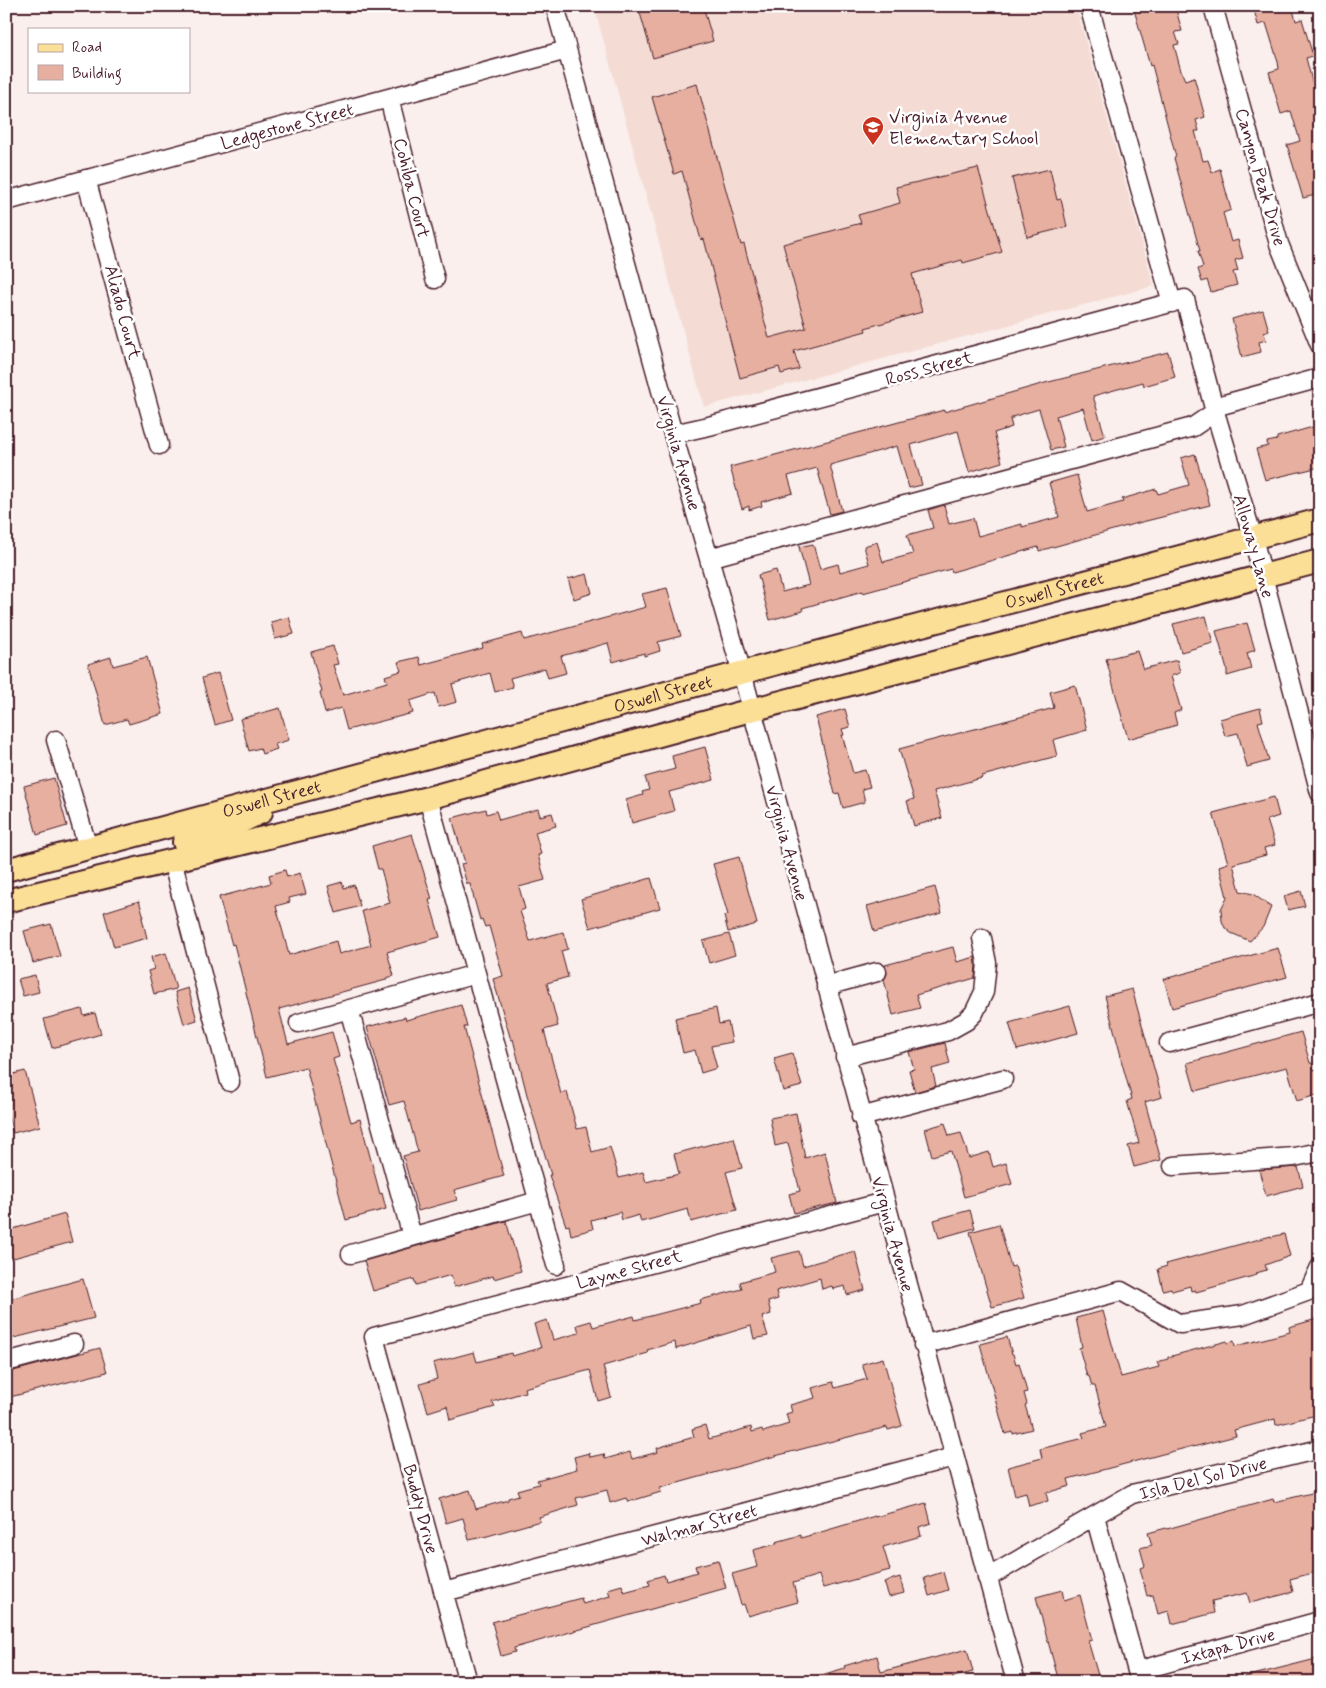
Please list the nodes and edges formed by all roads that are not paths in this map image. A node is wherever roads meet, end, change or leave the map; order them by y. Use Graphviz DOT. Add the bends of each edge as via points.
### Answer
graph roads {
  1 [pos="555,6"];
  2 [pos="1089,6"];
  3 [pos="1213,6"];
  4 [pos="567,50"];
  5 [pos="389,98"];
  6 [pos="86,179"];
  7 [pos="6,201"];
  8 [pos="435,279"];
  9 [pos="1178,301"];
  10 [pos="1320,345"];
  11 [pos="1320,378"];
  12 [pos="1215,410"];
  13 [pos="673,434"];
  14 [pos="159,445"];
  15 [pos="1320,520"];
  16 [pos="1253,538"];
  17 [pos="709,558"];
  18 [pos="1320,561"];
  19 [pos="1263,576"];
  20 [pos="742,673"];
  21 [pos="751,710"];
  22 [pos="56,740"];
  23 [pos="331,782"];
  24 [pos="1320,793"];
  25 [pos="428,798"];
  26 [pos="88,848"];
  27 [pos="172,860"];
  28 [pos="6,870"];
  29 [pos="6,901"];
  30 [pos="982,938"];
  31 [pos="877,972"];
  32 [pos="476,974"];
  33 [pos="826,986"];
  34 [pos="1320,1002"];
  35 [pos="349,1009"];
  36 [pos="298,1022"];
  37 [pos="1169,1043"];
  38 [pos="845,1058"];
  39 [pos="1003,1079"];
  40 [pos="230,1082"];
  41 [pos="861,1117"];
  42 [pos="1320,1152"];
  43 [pos="1173,1166"];
  44 [pos="538,1201"];
  45 [pos="884,1202"];
  46 [pos="412,1236"];
  47 [pos="351,1254"];
  48 [pos="556,1265"];
  49 [pos="1320,1267"];
  50 [pos="374,1337"];
  51 [pos="74,1344"];
  52 [pos="923,1345"];
  53 [pos="6,1362"];
  54 [pos="1320,1449"];
  55 [pos="954,1457"];
  56 [pos="1095,1516"];
  57 [pos="987,1578"];
  58 [pos="444,1592"];
  59 [pos="1320,1621"];
  60 [pos="1138,1676"];
  61 [pos="468,1682"];
  62 [pos="1016,1682"];
  1 -- 4 [label="street, Virginia Avenue"];
  2 -- 9 [label="street, Alloway Lane"];
  3 -- 10 [label="street, Canyon Peak Drive" via="1279,244"];
  4 -- 5 [label="street, Ledgestone Street"];
  4 -- 13 [label="street, Virginia Avenue"];
  5 -- 6 [label="street, Ledgestone Street"];
  5 -- 8 [label="street, Cohiba Court"];
  6 -- 7 [label="street, Ledgestone Street"];
  6 -- 14 [label="street, Aliado Court"];
  9 -- 12 [label="street, Alloway Lane"];
  9 -- 13 [label="street, Ross Street"];
  11 -- 12 [label="street"];
  12 -- 16 [label="street, Alloway Lane"];
  12 -- 17 [label="street" via="1193,427"];
  13 -- 17 [label="street, Virginia Avenue"];
  15 -- 16 [label="main road, Oswell Street"];
  16 -- 19 [label="street, Alloway Lane"];
  16 -- 20 [label="main road, Oswell Street"];
  17 -- 20 [label="street, Virginia Avenue"];
  18 -- 19 [label="main road, Oswell Street"];
  19 -- 21 [label="main road, Oswell Street"];
  19 -- 24 [label="street, Alloway Lane"];
  20 -- 21 [label="street, Virginia Avenue"];
  20 -- 23 [label="main road, Oswell Street"];
  21 -- 25 [label="main road, Oswell Street"];
  21 -- 33 [label="street, Virginia Avenue"];
  22 -- 26 [label="street"];
  23 -- 26 [label="main road, Oswell Street"];
  23 -- 27 [label="main road" via="213,835 183,843 174,849"];
  25 -- 27 [label="main road, Oswell Street"];
  25 -- 32 [label="street"];
  26 -- 28 [label="main road, Oswell Street"];
  27 -- 29 [label="main road, Oswell Street"];
  27 -- 40 [label="street"];
  30 -- 38 [label="street" via="987,963 984,992 966,1022 948,1030"];
  31 -- 33 [label="street"];
  32 -- 35 [label="street"];
  32 -- 44 [label="street"];
  33 -- 38 [label="street, Virginia Avenue"];
  34 -- 37 [label="street"];
  35 -- 36 [label="street"];
  35 -- 46 [label="street"];
  38 -- 41 [label="street, Virginia Avenue"];
  39 -- 41 [label="street"];
  41 -- 45 [label="street, Virginia Avenue"];
  42 -- 43 [label="street"];
  44 -- 46 [label="street"];
  44 -- 48 [label="street"];
  45 -- 50 [label="street, Layne Street"];
  45 -- 52 [label="street, Virginia Avenue"];
  46 -- 47 [label="street"];
  49 -- 52 [label="street" via="1309,1291 1243,1314 1180,1324 1120,1291"];
  50 -- 58 [label="street, Buddy Drive"];
  51 -- 53 [label="street"];
  52 -- 55 [label="street, Virginia Avenue"];
  54 -- 56 [label="street, Isla Del Sol Drive" via="1132,1494"];
  55 -- 57 [label="street, Virginia Avenue"];
  55 -- 58 [label="street, Walmar Street"];
  56 -- 57 [label="street, Isla Del Sol Drive"];
  56 -- 60 [label="street"];
  57 -- 62 [label="street, Virginia Avenue"];
  58 -- 61 [label="street, Buddy Drive"];
  59 -- 60 [label="street, Ixtapa Drive"];
}
